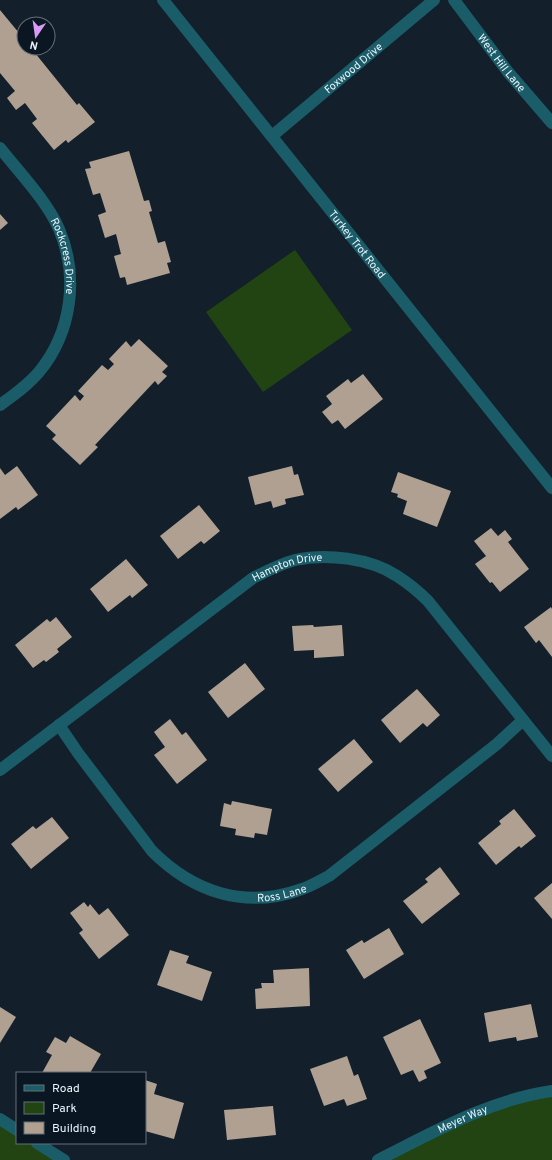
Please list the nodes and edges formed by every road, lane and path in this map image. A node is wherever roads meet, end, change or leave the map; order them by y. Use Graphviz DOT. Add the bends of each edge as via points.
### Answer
graph roads {
  1 [pos="163,0"];
  2 [pos="434,0"];
  3 [pos="454,0"];
  4 [pos="552,123"];
  5 [pos="272,136"];
  6 [pos="0,148"];
  7 [pos="0,405"];
  8 [pos="552,488"];
  9 [pos="524,720"];
  10 [pos="59,725"];
  11 [pos="552,756"];
  12 [pos="0,770"];
  13 [pos="552,1091"];
  14 [pos="0,1119"];
  15 [pos="16,1129"];
  16 [pos="39,1144"];
  17 [pos="64,1160"];
  18 [pos="378,1160"];
  1 -- 5 [label="street, Turkey Trot Road"];
  2 -- 5 [label="street, Foxwood Drive"];
  3 -- 4 [label="street, West Hill Lane" via="508,72"];
  5 -- 8 [label="street, Turkey Trot Road"];
  6 -- 7 [label="street, Rockcress Drive" via="44,204 59,228 68,255 71,283 70,302 63,330 50,356 26,385"];
  9 -- 10 [label="street, Hampton Drive" via="418,591 396,575 372,564 324,557 296,560 253,578"];
  9 -- 10 [label="street, Ross Lane" via="330,876 304,889 266,897 237,897 208,890 166,864 152,851"];
  9 -- 11 [label="street, Hampton Drive"];
  10 -- 12 [label="street, Hampton Drive"];
  13 -- 18 [label="street, Meyer Way" via="496,1104"];
  14 -- 15 [label="street"];
  16 -- 17 [label="street"];
}
